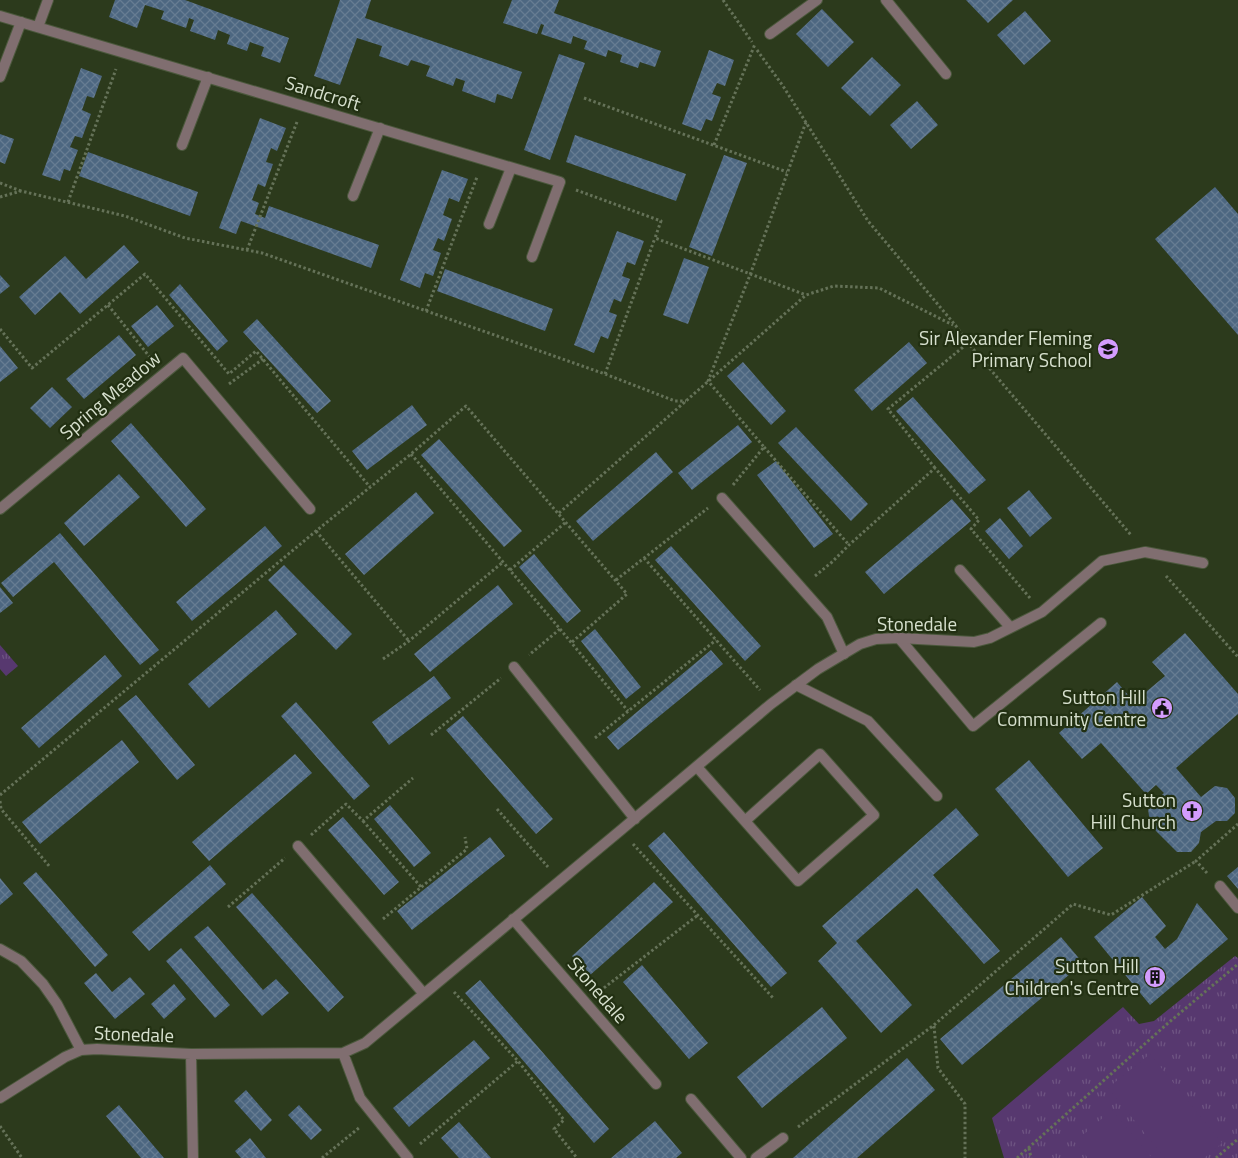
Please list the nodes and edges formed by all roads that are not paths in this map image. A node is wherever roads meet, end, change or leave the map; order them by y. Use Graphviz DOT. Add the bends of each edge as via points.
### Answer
graph roads {
  1 [pos="48,0"];
  2 [pos="817,0"];
  3 [pos="886,0"];
  4 [pos="0,16"];
  5 [pos="21,22"];
  6 [pos="38,27"];
  7 [pos="770,34"];
  8 [pos="2,64"];
  9 [pos="946,74"];
  10 [pos="0,77"];
  11 [pos="208,77"];
  12 [pos="380,128"];
  13 [pos="182,145"];
  14 [pos="511,168"];
  15 [pos="353,196"];
  16 [pos="489,224"];
  17 [pos="532,257"];
  18 [pos="722,498"];
  19 [pos="0,509"];
  20 [pos="310,509"];
  21 [pos="1203,564"];
  22 [pos="960,570"];
  23 [pos="1101,623"];
  24 [pos="1010,628"];
  25 [pos="899,638"];
  26 [pos="844,654"];
  27 [pos="514,667"];
  28 [pos="796,685"];
  29 [pos="697,767"];
  30 [pos="937,796"];
  31 [pos="635,819"];
  32 [pos="745,820"];
  33 [pos="298,846"];
  34 [pos="1220,886"];
  35 [pos="1238,908"];
  36 [pos="514,919"];
  37 [pos="0,950"];
  38 [pos="424,994"];
  39 [pos="81,1050"];
  40 [pos="342,1052"];
  41 [pos="191,1054"];
  42 [pos="656,1084"];
  43 [pos="0,1098"];
  44 [pos="691,1099"];
  45 [pos="783,1138"];
  46 [pos="407,1157"];
  47 [pos="194,1158"];
  48 [pos="741,1158"];
  49 [pos="756,1158"];
  1 -- 6 [label="street"];
  2 -- 7 [label="street"];
  3 -- 9 [label="street"];
  4 -- 5 [label="street, Sandcroft"];
  5 -- 6 [label="street, Sandcroft"];
  5 -- 8 [label="street"];
  6 -- 11 [label="street, Sandcroft"];
  8 -- 10 [label="street"];
  11 -- 12 [label="street, Sandcroft"];
  11 -- 13 [label="street"];
  12 -- 14 [label="street, Sandcroft"];
  12 -- 15 [label="street"];
  14 -- 16 [label="street"];
  14 -- 17 [label="street, Sandcroft" via="560,182"];
  18 -- 26 [label="street" via="827,617"];
  19 -- 20 [label="street, Spring Meadow" via="183,358"];
  21 -- 24 [label="street, Stonedale" via="1145,552 1102,561 1042,612"];
  22 -- 24 [label="street"];
  23 -- 25 [label="street" via="973,726"];
  24 -- 25 [label="street, Stonedale" via="974,642"];
  25 -- 26 [label="street, Stonedale" via="876,639"];
  26 -- 28 [label="street, Stonedale"];
  27 -- 31 [label="street"];
  28 -- 29 [label="street, Stonedale"];
  28 -- 30 [label="street" via="868,720"];
  29 -- 31 [label="street, Stonedale"];
  29 -- 32 [label="street"];
  31 -- 36 [label="street, Stonedale"];
  32 -- 32 [label="street" via="820,754 874,815 798,881"];
  33 -- 38 [label="street"];
  34 -- 35 [label="street"];
  36 -- 38 [label="street, Stonedale"];
  36 -- 42 [label="street, Stonedale"];
  37 -- 39 [label="street" via="21,961 43,984"];
  38 -- 40 [label="street, Stonedale" via="365,1043"];
  39 -- 41 [label="street, Stonedale"];
  39 -- 43 [label="street, Stonedale"];
  40 -- 41 [label="street, Stonedale"];
  40 -- 46 [label="street" via="360,1098"];
  41 -- 47 [label="street, Stonedale"];
  44 -- 48 [label="street"];
  45 -- 49 [label="street"];
}
